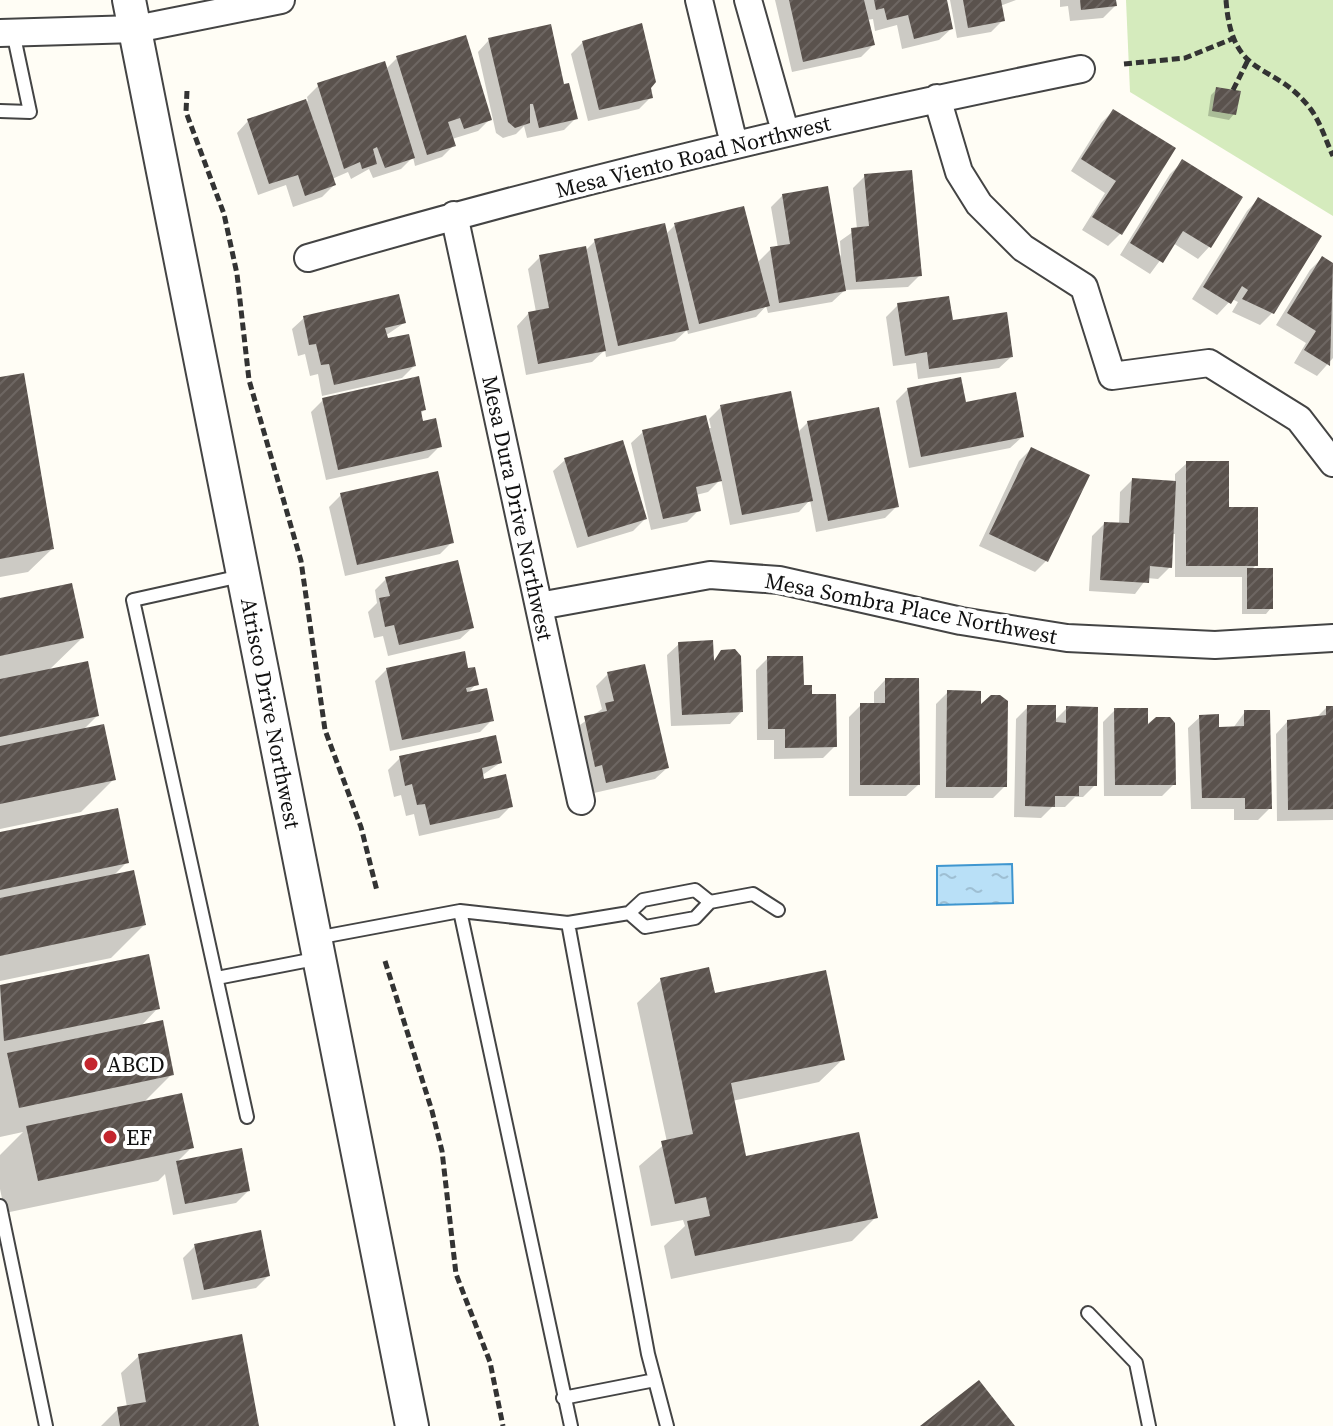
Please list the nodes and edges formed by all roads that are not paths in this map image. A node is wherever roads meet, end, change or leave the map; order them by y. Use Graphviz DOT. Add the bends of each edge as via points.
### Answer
graph roads {
  1 [pos="281,0"];
  2 [pos="699,0"];
  3 [pos="748,0"];
  4 [pos="132,15"];
  5 [pos="6,33"];
  6 [pos="1081,69"];
  7 [pos="937,98"];
  8 [pos="0,111"];
  9 [pos="785,131"];
  10 [pos="734,144"];
  11 [pos="454,215"];
  12 [pos="308,258"];
  13 [pos="1333,463"];
  14 [pos="244,576"];
  15 [pos="539,606"];
  16 [pos="1333,638"];
  17 [pos="581,801"];
  18 [pos="710,902"];
  19 [pos="778,910"];
  20 [pos="460,911"];
  21 [pos="629,913"];
  22 [pos="568,923"];
  23 [pos="318,948"];
  24 [pos="217,978"];
  25 [pos="247,1117"];
  26 [pos="0,1206"];
  27 [pos="1088,1313"];
  28 [pos="655,1380"];
  29 [pos="563,1398"];
  30 [pos="46,1426"];
  31 [pos="412,1426"];
  32 [pos="571,1426"];
  33 [pos="667,1426"];
  34 [pos="1149,1426"];
  1 -- 4 [label="street"];
  2 -- 10 [label="street"];
  3 -- 9 [label="street"];
  4 -- 5 [label="street"];
  4 -- 14 [label="street, Atrisco Drive Northwest"];
  5 -- 8 [label="lane" via="30,112"];
  6 -- 7 [label="street, Mesa Viento Road Northwest"];
  7 -- 9 [label="street, Mesa Viento Road Northwest"];
  7 -- 13 [label="street" via="959,172 979,204 1023,248 1084,287 1112,376 1209,363 1299,419"];
  9 -- 10 [label="street, Mesa Viento Road Northwest"];
  10 -- 11 [label="street, Mesa Viento Road Northwest"];
  11 -- 12 [label="street, Mesa Viento Road Northwest"];
  11 -- 15 [label="street, Mesa Dura Drive Northwest"];
  14 -- 23 [label="street, Atrisco Drive Northwest"];
  14 -- 24 [label="lane" via="133,600"];
  15 -- 16 [label="street, Mesa Sombra Place Northwest" via="710,575 779,580 961,621 1067,638 1215,645"];
  15 -- 17 [label="street, Mesa Dura Drive Northwest"];
  18 -- 19 [label="lane" via="753,894"];
  18 -- 21 [label="lane" via="695,890 643,900"];
  18 -- 21 [label="lane" via="695,918 645,927"];
  20 -- 22 [label="lane"];
  20 -- 23 [label="lane"];
  20 -- 29 [label="lane"];
  21 -- 22 [label="lane"];
  22 -- 28 [label="lane"];
  23 -- 24 [label="lane"];
  23 -- 31 [label="street, Atrisco Drive Northwest"];
  24 -- 25 [label="lane"];
  26 -- 30 [label="lane"];
  27 -- 34 [label="lane" via="1136,1363"];
  28 -- 29 [label="lane"];
  28 -- 33 [label="lane"];
  29 -- 32 [label="lane"];
}
